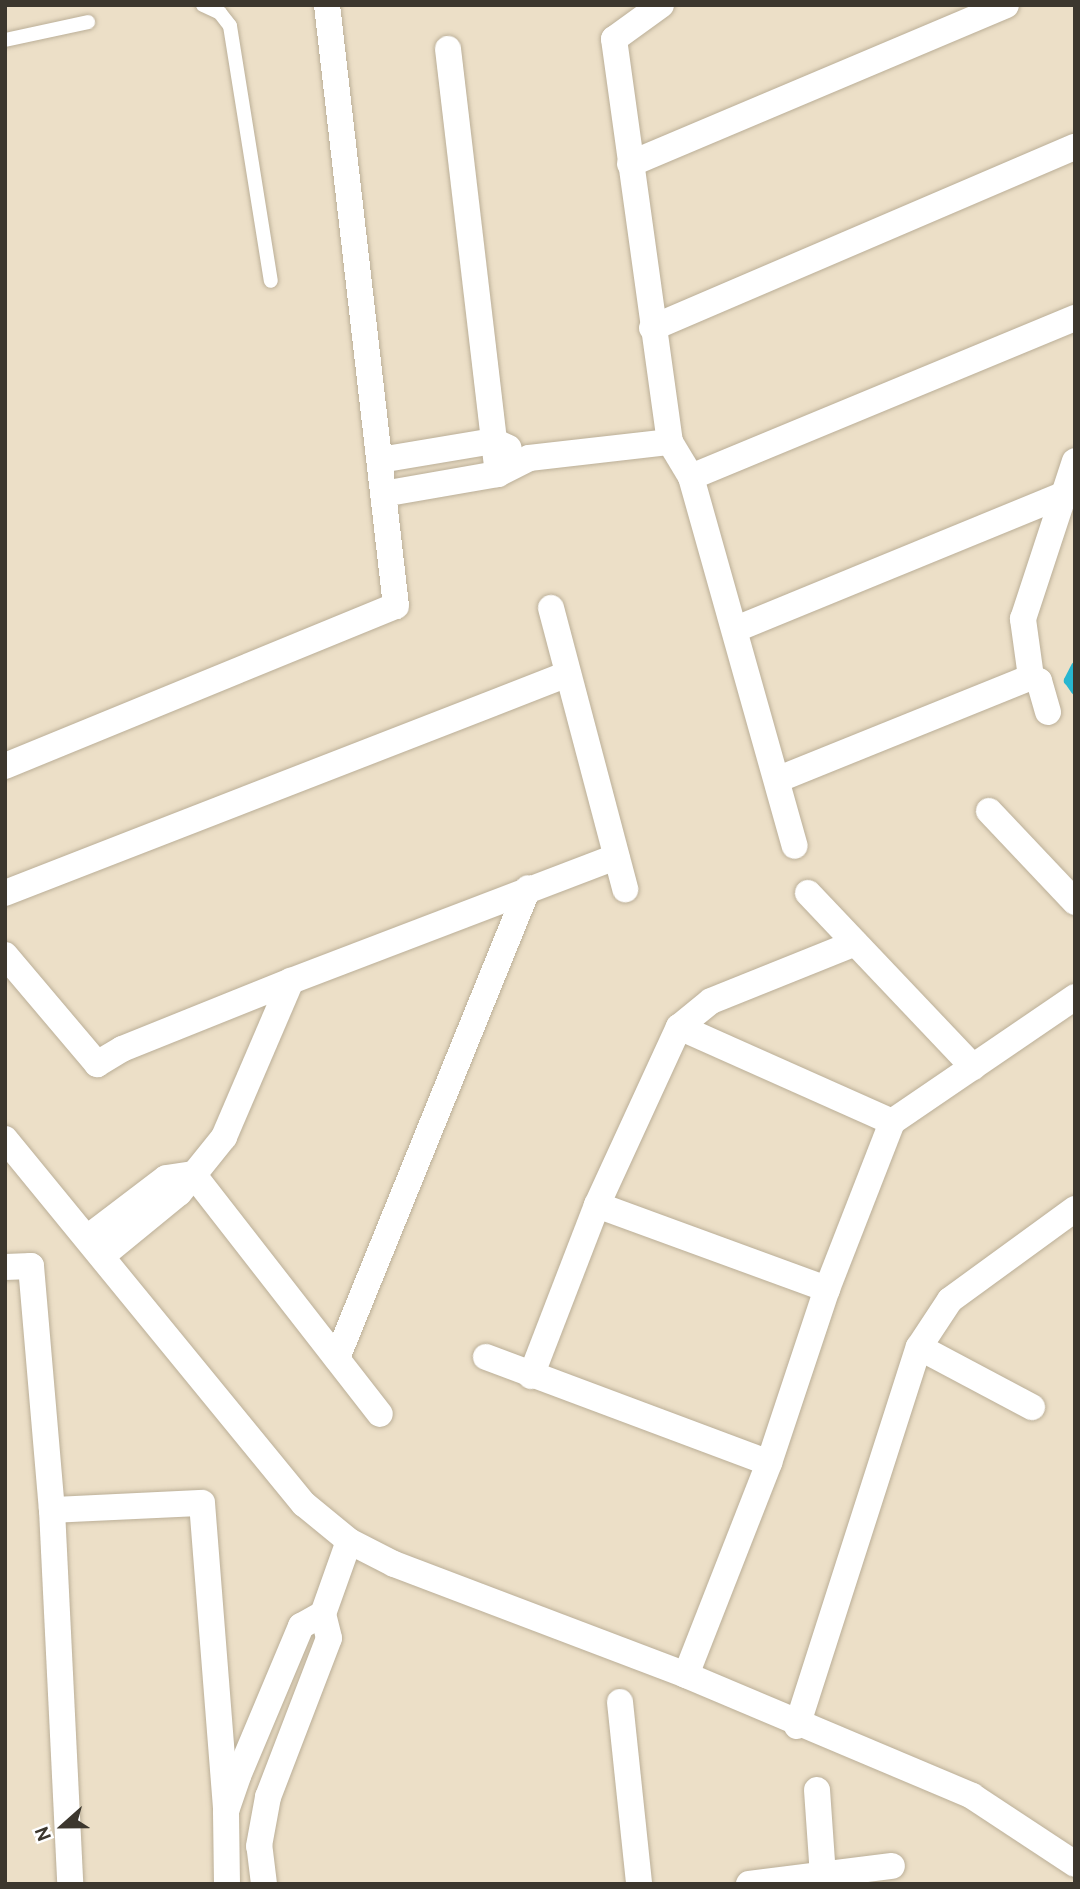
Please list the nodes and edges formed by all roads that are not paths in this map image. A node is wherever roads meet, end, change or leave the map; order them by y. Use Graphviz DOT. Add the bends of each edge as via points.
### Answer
graph roads {
  1 [pos="203,5"];
  2 [pos="327,5"];
  3 [pos="661,5"];
  4 [pos="1006,5"];
  5 [pos="88,22"];
  6 [pos="5,40"];
  7 [pos="447,49"];
  8 [pos="1075,147"];
  9 [pos="630,164"];
  10 [pos="271,281"];
  11 [pos="1075,318"];
  12 [pos="652,328"];
  13 [pos="493,441"];
  14 [pos="670,442"];
  15 [pos="529,458"];
  16 [pos="380,460"];
  17 [pos="1075,461"];
  18 [pos="498,474"];
  19 [pos="691,477"];
  20 [pos="383,494"];
  21 [pos="1063,495"];
  22 [pos="551,608"];
  23 [pos="736,629"];
  24 [pos="568,674"];
  25 [pos="1031,677"];
  26 [pos="1048,712"];
  27 [pos="5,766"];
  28 [pos="779,779"];
  29 [pos="989,811"];
  30 [pos="795,846"];
  31 [pos="616,858"];
  32 [pos="528,888"];
  33 [pos="625,889"];
  34 [pos="5,893"];
  35 [pos="808,893"];
  36 [pos="1075,902"];
  37 [pos="855,943"];
  38 [pos="5,955"];
  39 [pos="291,981"];
  40 [pos="1075,997"];
  41 [pos="679,1027"];
  42 [pos="973,1067"];
  43 [pos="892,1122"];
  44 [pos="5,1139"];
  45 [pos="193,1174"];
  46 [pos="597,1205"];
  47 [pos="1075,1209"];
  48 [pos="95,1247"];
  49 [pos="5,1267"];
  50 [pos="827,1289"];
  51 [pos="919,1347"];
  52 [pos="486,1357"];
  53 [pos="337,1358"];
  54 [pos="531,1376"];
  55 [pos="1032,1407"];
  56 [pos="380,1414"];
  57 [pos="769,1463"];
  58 [pos="52,1510"];
  59 [pos="349,1541"];
  60 [pos="323,1614"];
  61 [pos="687,1675"];
  62 [pos="620,1702"];
  63 [pos="797,1726"];
  64 [pos="233,1759"];
  65 [pos="277,1776"];
  66 [pos="817,1790"];
  67 [pos="1075,1864"];
  68 [pos="892,1866"];
  69 [pos="838,1877"];
  70 [pos="70,1884"];
  71 [pos="227,1884"];
  72 [pos="264,1884"];
  73 [pos="639,1884"];
  74 [pos="749,1884"];
  1 -- 10 [label="lane" via="220,13 230,26"];
  2 -- 16 [label="street"];
  3 -- 9 [label="street" via="614,39"];
  4 -- 9 [label="street"];
  5 -- 6 [label="lane"];
  7 -- 13 [label="street"];
  8 -- 12 [label="street"];
  9 -- 12 [label="street"];
  11 -- 19 [label="street"];
  12 -- 14 [label="street"];
  13 -- 15 [label="street"];
  13 -- 16 [label="street"];
  13 -- 18 [label="street"];
  14 -- 15 [label="street"];
  14 -- 19 [label="street"];
  15 -- 18 [label="street"];
  16 -- 20 [label="street"];
  17 -- 21 [label="street"];
  18 -- 20 [label="street"];
  19 -- 23 [label="street"];
  20 -- 27 [label="street" via="396,606"];
  21 -- 23 [label="street"];
  21 -- 25 [label="street" via="1023,619"];
  22 -- 24 [label="street"];
  23 -- 28 [label="street"];
  24 -- 31 [label="street"];
  24 -- 34 [label="street"];
  25 -- 26 [label="street" via="1039,681"];
  25 -- 28 [label="street"];
  28 -- 30 [label="street"];
  29 -- 36 [label="street"];
  31 -- 32 [label="street"];
  31 -- 33 [label="street"];
  32 -- 39 [label="street"];
  32 -- 53 [label="street"];
  35 -- 37 [label="street"];
  37 -- 41 [label="street" via="711,1001"];
  37 -- 42 [label="street"];
  38 -- 39 [label="street" via="97,1064 122,1049"];
  39 -- 45 [label="street" via="224,1137"];
  40 -- 42 [label="street"];
  41 -- 43 [label="street"];
  41 -- 46 [label="street"];
  42 -- 43 [label="street"];
  43 -- 50 [label="street"];
  44 -- 48 [label="street"];
  45 -- 48 [label="street" via="166,1178"];
  45 -- 53 [label="street"];
  46 -- 50 [label="street"];
  46 -- 54 [label="street"];
  47 -- 51 [label="street" via="950,1300"];
  48 -- 59 [label="street" via="304,1504"];
  49 -- 58 [label="street" via="31,1266"];
  50 -- 57 [label="street"];
  51 -- 55 [label="street"];
  51 -- 63 [label="street"];
  52 -- 54 [label="street"];
  53 -- 56 [label="street"];
  54 -- 57 [label="street"];
  57 -- 61 [label="street"];
  58 -- 64 [label="street" via="202,1503"];
  58 -- 70 [label="street"];
  59 -- 60 [label="street"];
  59 -- 61 [label="street" via="394,1564"];
  60 -- 64 [label="street" via="301,1626"];
  60 -- 65 [label="street" via="329,1638"];
  61 -- 63 [label="street"];
  62 -- 73 [label="street"];
  63 -- 67 [label="street" via="972,1796"];
  64 -- 65 [label="street"];
  64 -- 71 [label="street" via="226,1811"];
  65 -- 72 [label="street" via="259,1846"];
  66 -- 69 [label="street"];
  68 -- 69 [label="street"];
  69 -- 74 [label="street"];
}
